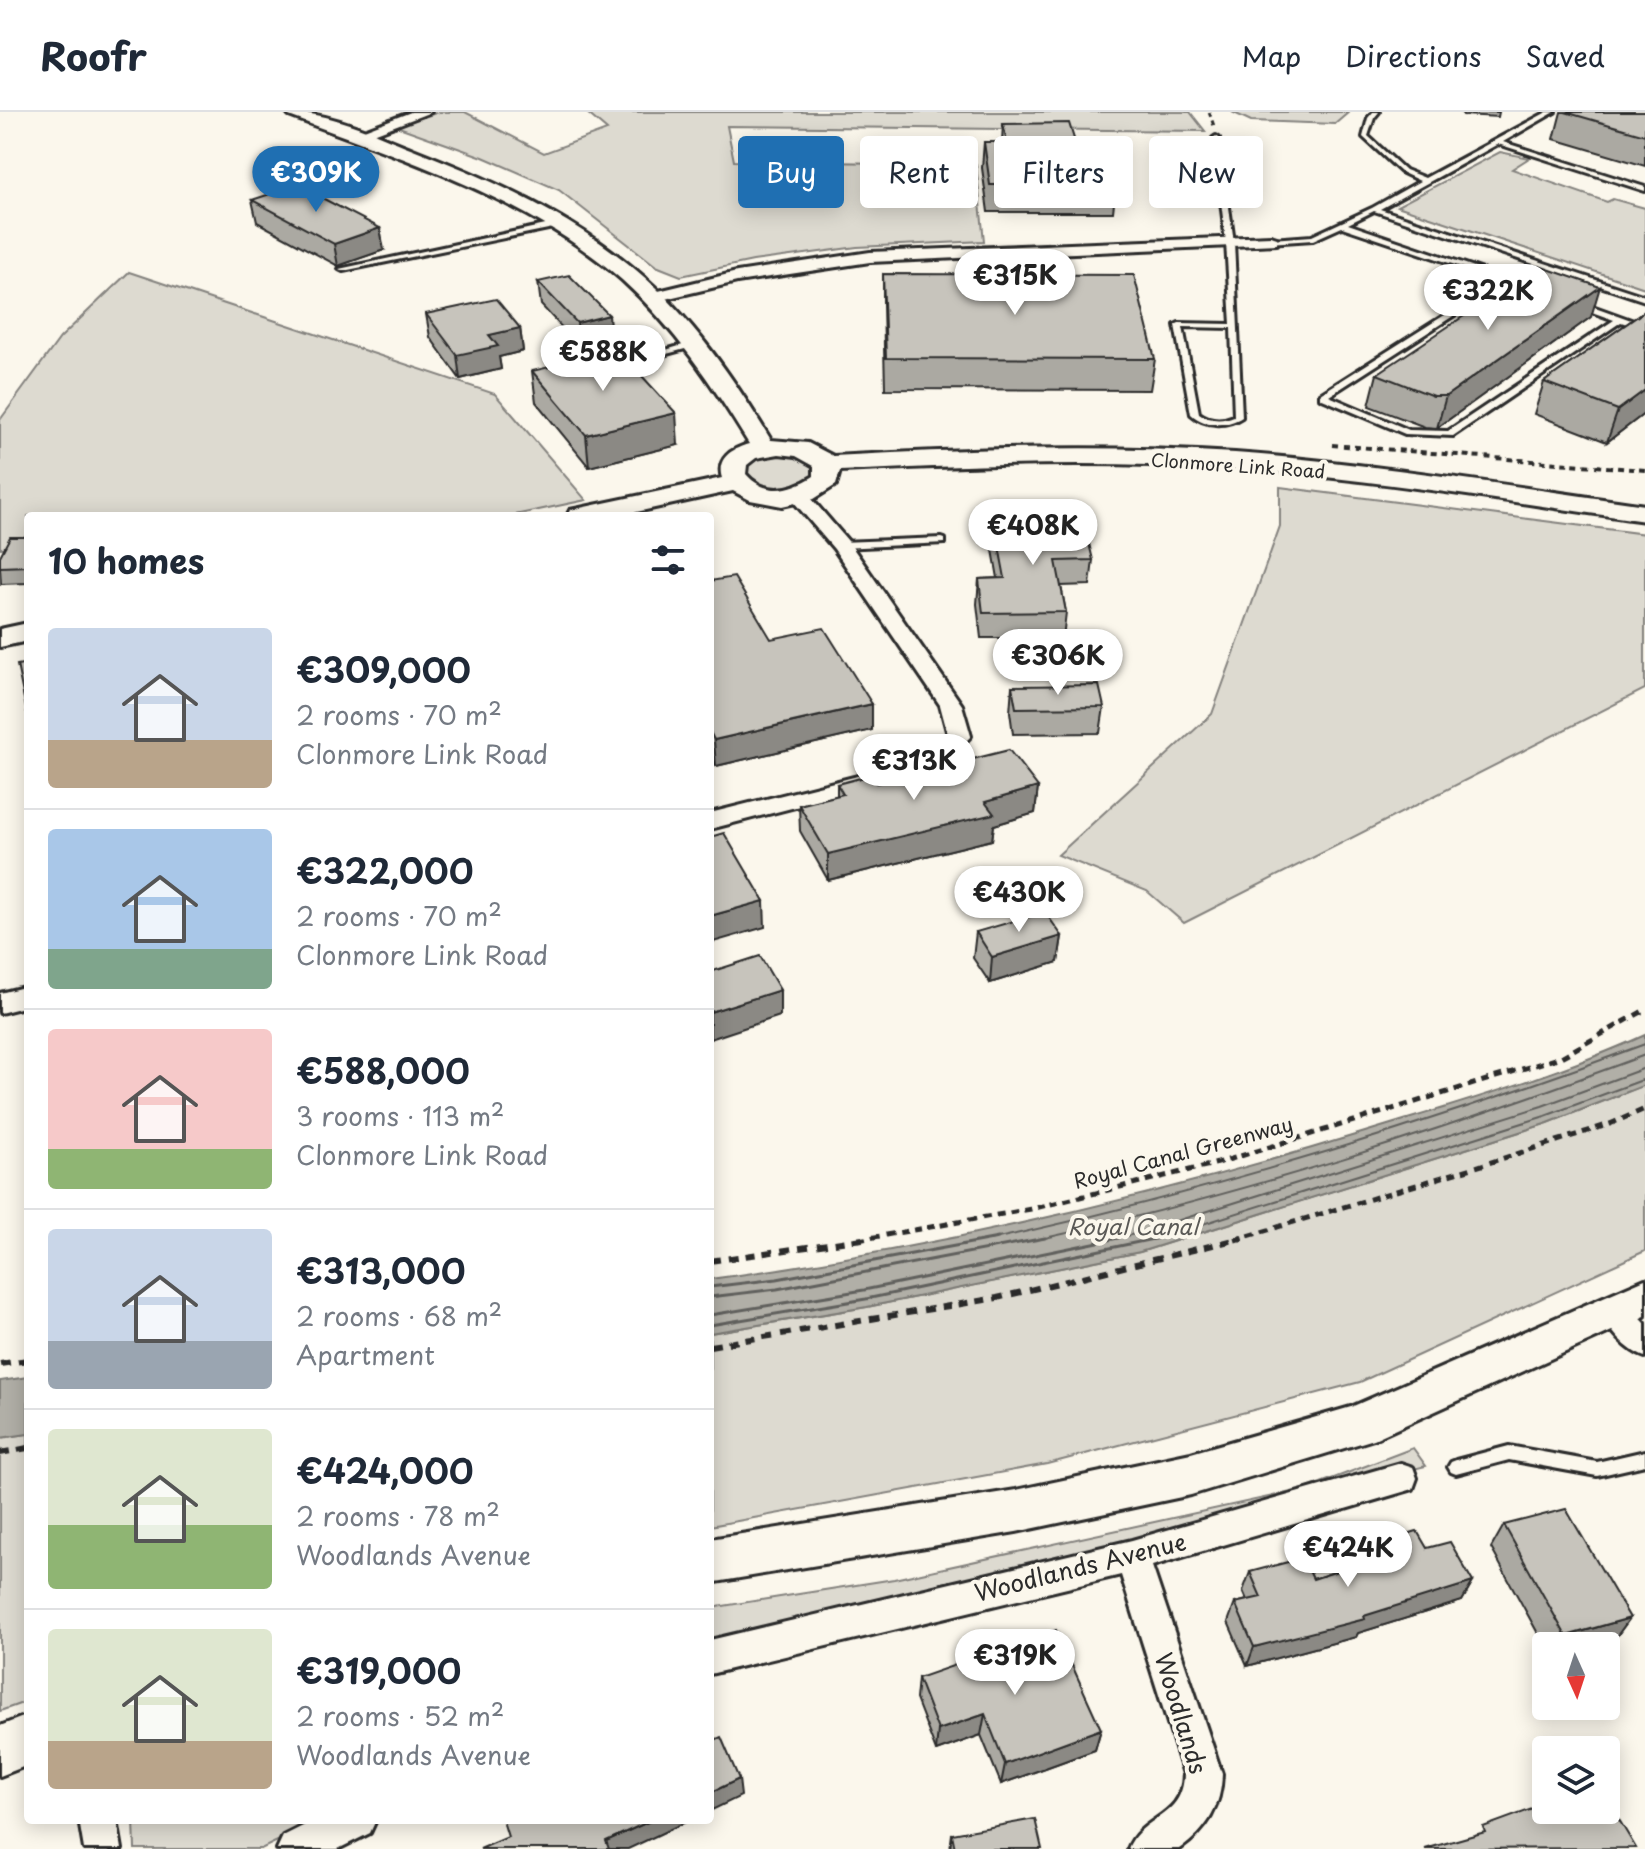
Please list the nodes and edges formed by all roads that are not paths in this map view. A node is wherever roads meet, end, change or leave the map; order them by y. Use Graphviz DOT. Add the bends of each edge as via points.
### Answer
graph roads {
  1 [pos="296,112"];
  2 [pos="424,112"];
  3 [pos="1376,112"];
  4 [pos="1552,112"];
  5 [pos="358,135"];
  6 [pos="1497,142"];
  7 [pos="1426,181"];
  8 [pos="1645,189"];
  9 [pos="1225,208"];
  10 [pos="1374,209"];
  11 [pos="555,225"];
  12 [pos="1343,225"];
  13 [pos="1271,241"];
  14 [pos="1230,242"];
  15 [pos="343,269"];
  16 [pos="1506,279"];
  17 [pos="1534,289"];
  18 [pos="652,297"];
  19 [pos="1645,299"];
  20 [pos="1577,304"];
  21 [pos="1620,319"];
  22 [pos="1235,326"];
  23 [pos="1645,328"];
  24 [pos="693,344"];
  25 [pos="603,370"];
  26 [pos="763,447"];
  27 [pos="827,464"];
  28 [pos="735,483"];
  29 [pos="798,495"];
  30 [pos="599,512"];
  31 [pos="1645,513"];
  32 [pos="942,541"];
  33 [pos="841,545"];
  34 [pos="24,633"];
  35 [pos="0,638"];
  36 [pos="714,820"];
  37 [pos="24,997"];
  38 [pos="0,1003"];
  39 [pos="1635,1318"];
  40 [pos="1645,1458"];
  41 [pos="1456,1467"];
  42 [pos="1401,1478"];
  43 [pos="1132,1556"];
  44 [pos="714,1560"];
  45 [pos="714,1656"];
  46 [pos="24,1742"];
  47 [pos="0,1751"];
  48 [pos="99,1824"];
  49 [pos="349,1824"];
  50 [pos="103,1849"];
  51 [pos="296,1849"];
  52 [pos="1147,1849"];
  1 -- 5 [label="main road"];
  2 -- 5 [label="street"];
  3 -- 7 [label="lane" via="1365,136 1403,171"];
  4 -- 6 [label="lane"];
  5 -- 11 [label="main road" via="438,166"];
  6 -- 7 [label="lane"];
  6 -- 8 [label="lane"];
  7 -- 10 [label="lane"];
  9 -- 14 [label="lane"];
  10 -- 12 [label="lane"];
  10 -- 19 [label="lane"];
  11 -- 15 [label="lane"];
  11 -- 18 [label="main road" via="607,257"];
  12 -- 13 [label="lane" via="1313,238"];
  12 -- 16 [label="lane"];
  13 -- 14 [label="street"];
  14 -- 18 [label="street" via="870,257 737,277"];
  14 -- 22 [label="lane"];
  16 -- 17 [label="lane"];
  16 -- 21 [label="lane" via="1323,396 1408,432 1450,434"];
  18 -- 24 [label="main road"];
  20 -- 21 [label="lane"];
  21 -- 23 [label="lane"];
  22 -- 22 [label="lane" via="1238,417 1203,420 1195,414 1179,325"];
  24 -- 25 [label="lane"];
  24 -- 26 [label="main road"];
  26 -- 27 [label="main road" via="795,447"];
  26 -- 28 [label="main road" via="731,466"];
  27 -- 29 [label="main road" via="827,479"];
  27 -- 31 [label="main road, Clonmore Link Road" via="1035,457 1233,461"];
  28 -- 29 [label="main road" via="755,494"];
  28 -- 30 [label="main road"];
  29 -- 33 [label="street"];
  32 -- 33 [label="lane"];
  33 -- 36 [label="street" via="951,705 960,736 939,756 861,783"];
  34 -- 35 [label="main road"];
  37 -- 38 [label="street"];
  39 -- 44 [label="main road" via="1358,1425 1191,1474 1016,1511"];
  40 -- 41 [label="lane" via="1597,1469 1509,1453"];
  42 -- 43 [label="street, Woodlands Avenue"];
  43 -- 45 [label="street, Woodlands Avenue"];
  43 -- 52 [label="street, Woodlands" via="1205,1793 1189,1819"];
  46 -- 47 [label="main road"];
  48 -- 50 [label="street"];
  49 -- 51 [label="street"];
}
